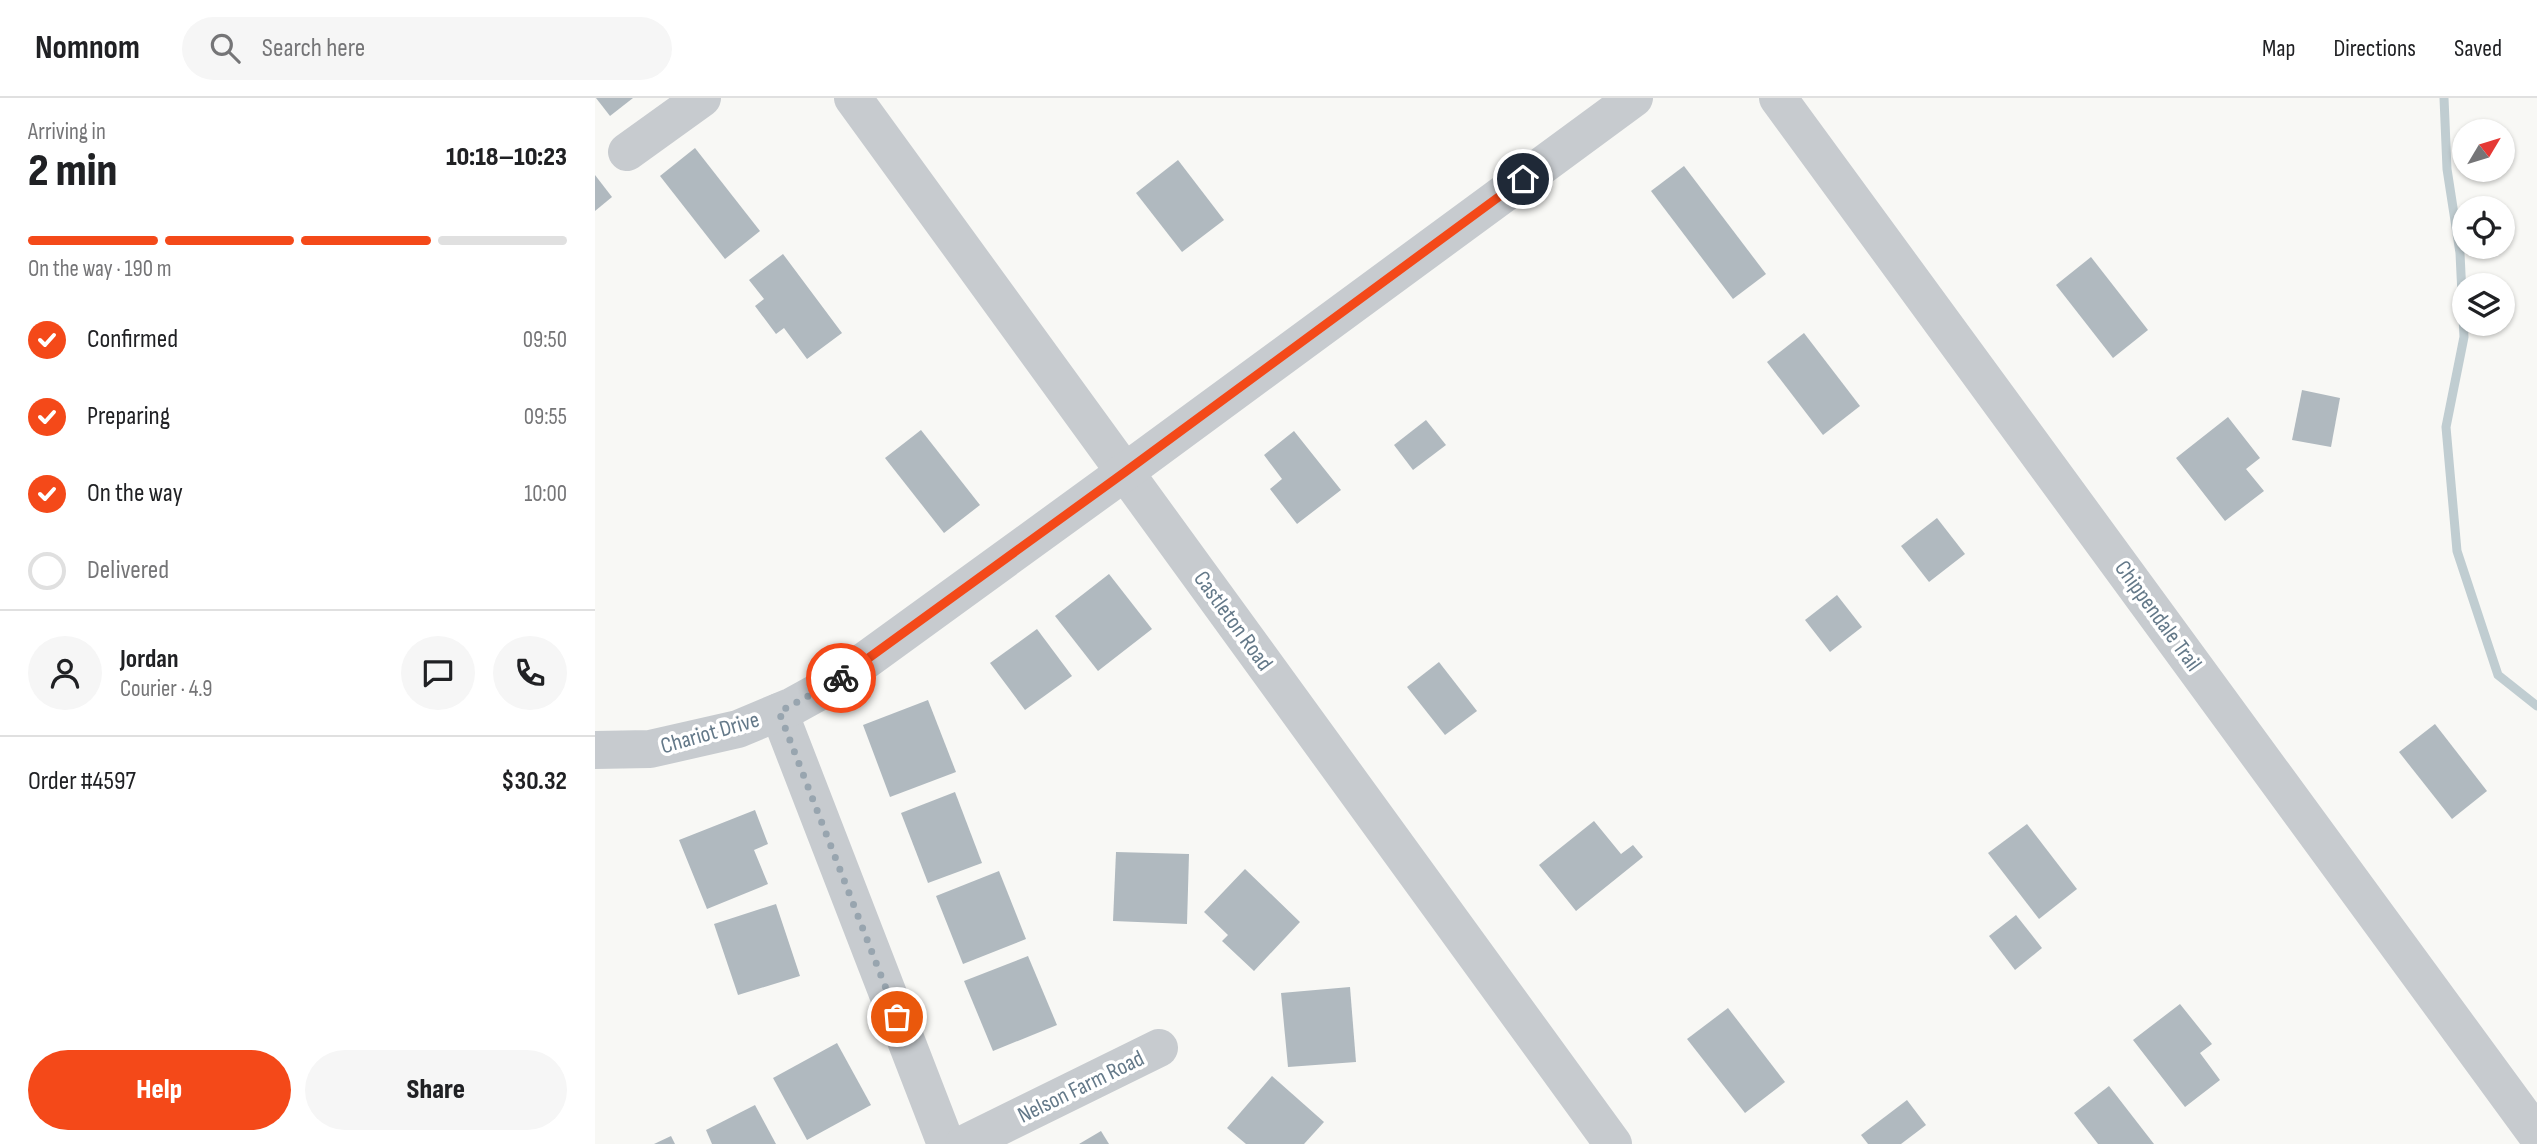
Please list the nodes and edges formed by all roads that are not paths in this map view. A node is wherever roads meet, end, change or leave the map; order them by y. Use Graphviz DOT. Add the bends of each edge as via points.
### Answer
graph roads {
  1 [pos="702,98"];
  2 [pos="853,98"];
  3 [pos="1634,98"];
  4 [pos="1778,98"];
  5 [pos="627,152"];
  6 [pos="1125,472"];
  7 [pos="779,712"];
  8 [pos="595,750"];
  9 [pos="1159,1048"];
  10 [pos="2537,1135"];
  11 [pos="946,1144"];
  12 [pos="964,1144"];
  13 [pos="1613,1144"];
  1 -- 5 [label="street"];
  2 -- 6 [label="street, Castleton Road"];
  3 -- 6 [label="street, Chariot Drive"];
  4 -- 10 [label="street, Chippendale Trail"];
  6 -- 7 [label="street, Chariot Drive" via="833,684"];
  6 -- 13 [label="street, Castleton Road"];
  7 -- 8 [label="street, Chariot Drive" via="738,729 650,750"];
  7 -- 11 [label="street"];
  9 -- 12 [label="street, Nelson Farm Road"];
}
